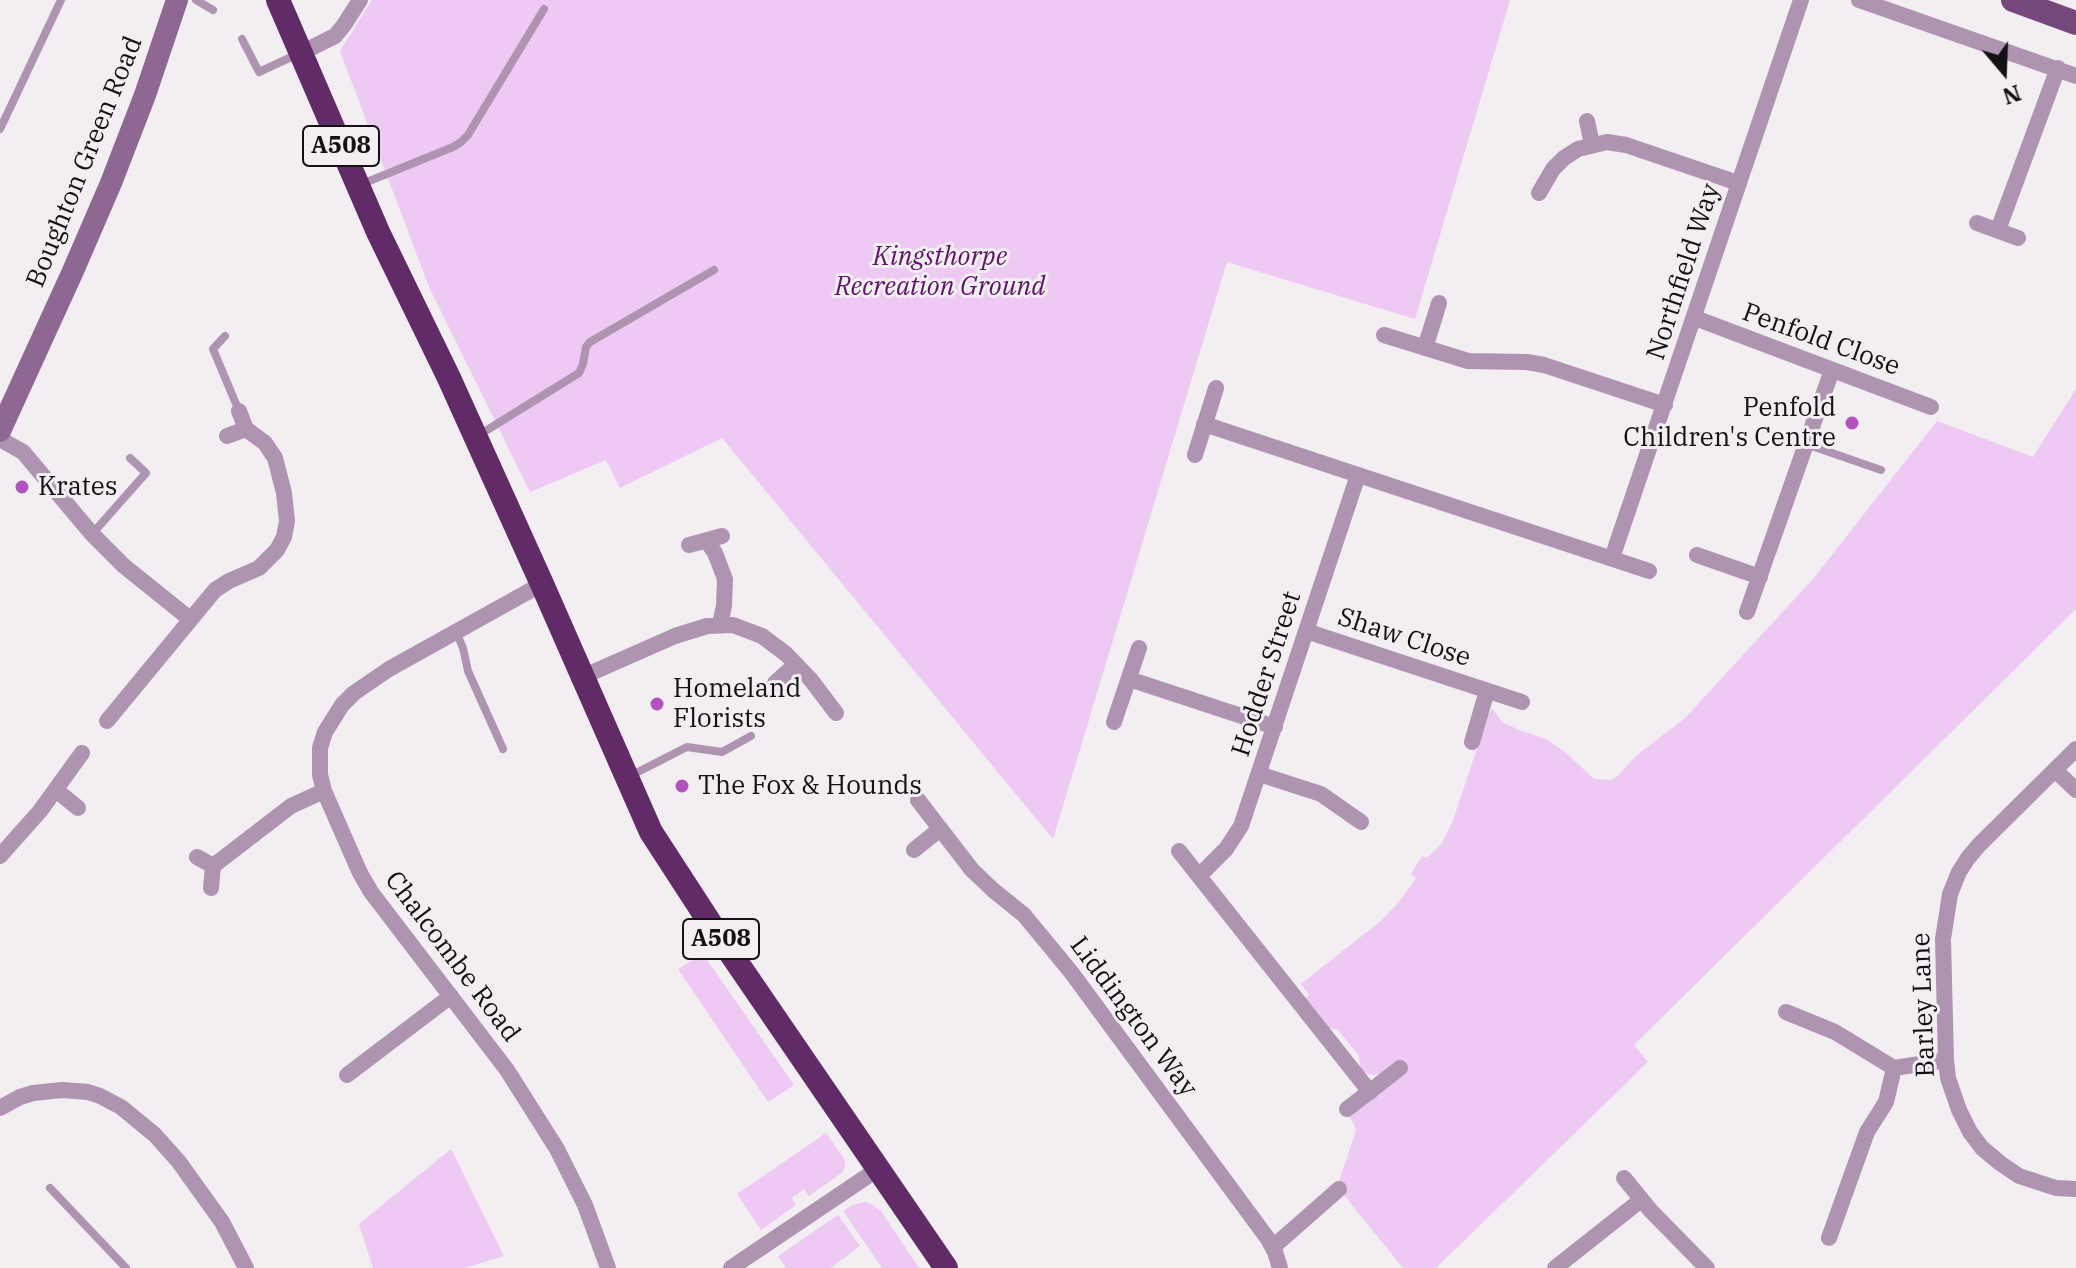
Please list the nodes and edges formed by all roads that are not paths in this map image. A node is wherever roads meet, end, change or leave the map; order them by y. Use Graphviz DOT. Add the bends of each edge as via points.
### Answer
graph roads {
  1 [pos="61,0"];
  2 [pos="177,0"];
  3 [pos="196,0"];
  4 [pos="278,0"];
  5 [pos="360,0"];
  6 [pos="1801,0"];
  7 [pos="1859,0"];
  8 [pos="2013,0"];
  9 [pos="544,9"];
  10 [pos="213,10"];
  11 [pos="2076,23"];
  12 [pos="242,39"];
  13 [pos="301,53"];
  14 [pos="2058,68"];
  15 [pos="2076,76"];
  16 [pos="1587,121"];
  17 [pos="0,129"];
  18 [pos="1592,144"];
  19 [pos="1738,183"];
  20 [pos="357,185"];
  21 [pos="1539,193"];
  22 [pos="1977,223"];
  23 [pos="1998,230"];
  24 [pos="2018,238"];
  25 [pos="714,270"];
  26 [pos="1439,303"];
  27 [pos="1695,318"];
  28 [pos="1384,335"];
  29 [pos="225,336"];
  30 [pos="1425,348"];
  31 [pos="1832,370"];
  32 [pos="1216,388"];
  33 [pos="1665,405"];
  34 [pos="1931,407"];
  35 [pos="239,411"];
  36 [pos="1204,424"];
  37 [pos="246,429"];
  38 [pos="0,431"];
  39 [pos="227,436"];
  40 [pos="475,437"];
  41 [pos="0,439"];
  42 [pos="1806,444"];
  43 [pos="1195,455"];
  44 [pos="130,458"];
  45 [pos="1881,470"];
  46 [pos="1358,475"];
  47 [pos="92,534"];
  48 [pos="689,545"];
  49 [pos="1697,555"];
  50 [pos="1612,558"];
  51 [pos="1649,571"];
  52 [pos="1760,577"];
  53 [pos="542,584"];
  54 [pos="1747,612"];
  55 [pos="190,619"];
  56 [pos="720,624"];
  57 [pos="1306,631"];
  58 [pos="456,632"];
  59 [pos="1139,648"];
  60 [pos="796,664"];
  61 [pos="582,677"];
  62 [pos="1129,679"];
  63 [pos="775,683"];
  64 [pos="1487,691"];
  65 [pos="1522,702"];
  66 [pos="836,713"];
  67 [pos="107,721"];
  68 [pos="1114,722"];
  69 [pos="1275,727"];
  70 [pos="751,736"];
  71 [pos="1472,742"];
  72 [pos="503,749"];
  73 [pos="2076,749"];
  74 [pos="82,753"];
  75 [pos="2055,770"];
  76 [pos="1259,774"];
  77 [pos="626,778"];
  78 [pos="56,790"];
  79 [pos="2076,790"];
  80 [pos="324,791"];
  81 [pos="918,800"];
  82 [pos="78,808"];
  83 [pos="1361,822"];
  84 [pos="940,829"];
  85 [pos="914,850"];
  86 [pos="1179,851"];
  87 [pos="0,856"];
  88 [pos="197,857"];
  89 [pos="213,866"];
  90 [pos="1199,876"];
  91 [pos="211,888"];
  92 [pos="451,996"];
  93 [pos="1786,1012"];
  94 [pos="1946,1060"];
  95 [pos="1400,1068"];
  96 [pos="1894,1068"];
  97 [pos="346,1075"];
  98 [pos="1370,1092"];
  99 [pos="0,1108"];
  100 [pos="1347,1109"];
  101 [pos="878,1169"];
  102 [pos="1624,1178"];
  103 [pos="50,1188"];
  104 [pos="1339,1189"];
  105 [pos="2076,1189"];
  106 [pos="1641,1200"];
  107 [pos="1829,1238"];
  108 [pos="1273,1247"];
  109 [pos="126,1268"];
  110 [pos="246,1268"];
  111 [pos="608,1268"];
  112 [pos="731,1268"];
  113 [pos="946,1268"];
  114 [pos="1280,1268"];
  115 [pos="1555,1268"];
  116 [pos="1707,1268"];
  1 -- 17 [label="lane"];
  2 -- 38 [label="street, Boughton Green Road" via="111,183"];
  3 -- 10 [label="lane"];
  4 -- 13 [label="highway, A508"];
  5 -- 13 [label="street" via="335,36"];
  6 -- 19 [label="street, Northfield Way"];
  7 -- 14 [label="street"];
  8 -- 11 [label="main road"];
  9 -- 20 [label="lane" via="461,142"];
  12 -- 13 [label="lane" via="259,72"];
  13 -- 20 [label="highway, A508"];
  14 -- 15 [label="street"];
  14 -- 23 [label="street"];
  16 -- 18 [label="street"];
  18 -- 19 [label="street" via="1626,145"];
  18 -- 21 [label="street" via="1564,158"];
  19 -- 27 [label="street, Northfield Way"];
  20 -- 40 [label="highway, A508"];
  22 -- 23 [label="street"];
  23 -- 24 [label="street"];
  25 -- 40 [label="lane" via="590,342 579,373"];
  26 -- 30 [label="street"];
  27 -- 31 [label="street, Penfold Close"];
  27 -- 33 [label="street, Northfield Way"];
  28 -- 30 [label="street"];
  29 -- 35 [label="lane" via="213,349"];
  30 -- 33 [label="street" via="1468,361 1544,365"];
  31 -- 34 [label="street, Penfold Close"];
  31 -- 42 [label="street"];
  32 -- 36 [label="street"];
  33 -- 50 [label="street, Northfield Way"];
  35 -- 37 [label="street"];
  36 -- 43 [label="street"];
  36 -- 46 [label="street"];
  37 -- 39 [label="street"];
  37 -- 55 [label="street" via="275,458 284,493 284,537 259,568 215,590"];
  40 -- 53 [label="highway, A508"];
  41 -- 47 [label="street" via="23,452"];
  42 -- 45 [label="lane"];
  42 -- 52 [label="street"];
  44 -- 47 [label="lane" via="146,473"];
  46 -- 50 [label="street"];
  46 -- 57 [label="street, Hodder Street"];
  47 -- 55 [label="street"];
  48 -- 56 [label="street" via="714,538 725,579"];
  49 -- 52 [label="street"];
  50 -- 51 [label="street"];
  52 -- 54 [label="street"];
  53 -- 58 [label="street, Chalcombe Road"];
  53 -- 61 [label="highway, A508"];
  55 -- 67 [label="street"];
  56 -- 60 [label="street" via="762,636"];
  56 -- 61 [label="street" via="675,636"];
  57 -- 64 [label="street, Shaw Close"];
  57 -- 69 [label="street, Hodder Street"];
  58 -- 72 [label="lane"];
  58 -- 80 [label="street, Chalcombe Road" via="370,680 342,705 320,748"];
  59 -- 62 [label="street"];
  60 -- 63 [label="street"];
  60 -- 66 [label="street"];
  61 -- 77 [label="highway, A508"];
  62 -- 68 [label="street"];
  62 -- 69 [label="street"];
  64 -- 65 [label="street, Shaw Close"];
  64 -- 71 [label="street, Shaw Close"];
  69 -- 76 [label="street, Hodder Street"];
  70 -- 77 [label="lane" via="722,752 687,747"];
  73 -- 75 [label="street, Barley Lane"];
  74 -- 78 [label="street"];
  75 -- 79 [label="street"];
  75 -- 94 [label="street, Barley Lane" via="1973,851 1950,894 1943,939"];
  76 -- 83 [label="street" via="1321,794"];
  76 -- 90 [label="street, Hodder Street" via="1235,838"];
  77 -- 101 [label="highway, A508" via="660,849"];
  78 -- 82 [label="street"];
  78 -- 87 [label="street"];
  80 -- 89 [label="street" via="291,806"];
  80 -- 92 [label="street, Chalcombe Road" via="371,892"];
  81 -- 84 [label="street, Liddington Way"];
  84 -- 85 [label="street"];
  84 -- 108 [label="street, Liddington Way" via="972,870 1024,915 1064,963"];
  86 -- 90 [label="street"];
  88 -- 89 [label="street"];
  89 -- 91 [label="street"];
  90 -- 98 [label="street"];
  92 -- 97 [label="street"];
  92 -- 111 [label="street, Chalcombe Road" via="557,1149"];
  93 -- 96 [label="street" via="1835,1032"];
  94 -- 96 [label="street"];
  94 -- 105 [label="street, Barley Lane" via="1959,1110 1982,1148 2019,1176"];
  95 -- 98 [label="street"];
  96 -- 107 [label="street" via="1886,1102 1867,1132"];
  98 -- 100 [label="street"];
  99 -- 110 [label="street" via="20,1097 62,1090 88,1092 121,1107 179,1162 222,1222"];
  101 -- 112 [label="street"];
  101 -- 113 [label="highway, A508"];
  102 -- 106 [label="street"];
  103 -- 109 [label="lane"];
  104 -- 108 [label="street"];
  106 -- 115 [label="street"];
  106 -- 116 [label="street"];
  108 -- 114 [label="street, Liddington Way"];
}
